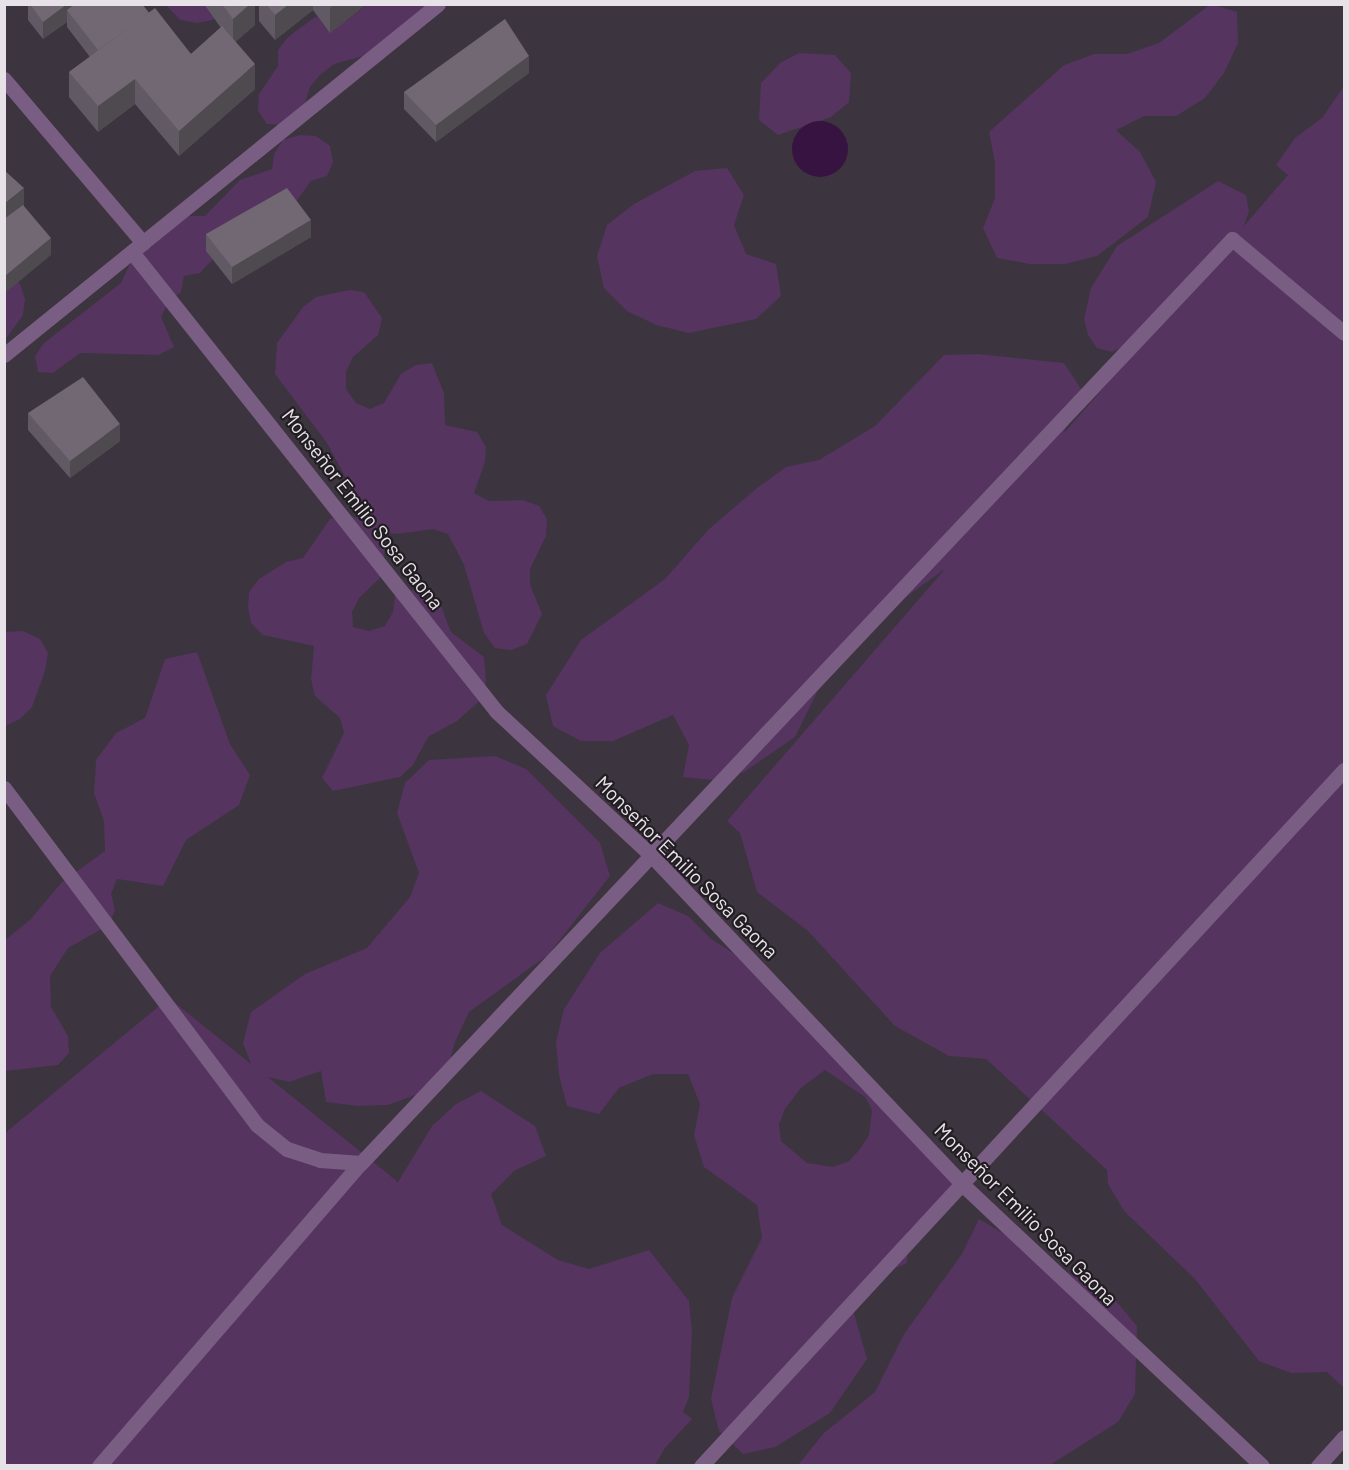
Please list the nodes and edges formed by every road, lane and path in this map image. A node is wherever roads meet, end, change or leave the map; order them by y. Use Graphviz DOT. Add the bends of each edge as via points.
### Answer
graph roads {
  1 [pos="438,4"];
  2 [pos="4,79"];
  3 [pos="137,247"];
  4 [pos="1344,333"];
  5 [pos="4,355"];
  6 [pos="1344,770"];
  7 [pos="4,788"];
  8 [pos="653,857"];
  9 [pos="361,1163"];
  10 [pos="963,1185"];
  11 [pos="1344,1437"];
  12 [pos="99,1466"];
  13 [pos="701,1466"];
  14 [pos="1262,1466"];
  15 [pos="1318,1466"];
  1 -- 3 [label="street"];
  2 -- 3 [label="street, Monseñor Emilio Sosa Gaona"];
  3 -- 5 [label="street"];
  3 -- 8 [label="street, Monseñor Emilio Sosa Gaona" via="497,712"];
  4 -- 8 [label="street" via="1232,239"];
  6 -- 10 [label="street"];
  7 -- 9 [label="street" via="257,1125 287,1149 320,1160"];
  8 -- 9 [label="street"];
  8 -- 10 [label="street, Monseñor Emilio Sosa Gaona"];
  9 -- 12 [label="street"];
  10 -- 13 [label="street"];
  10 -- 14 [label="street, Monseñor Emilio Sosa Gaona"];
  11 -- 15 [label="street"];
}
